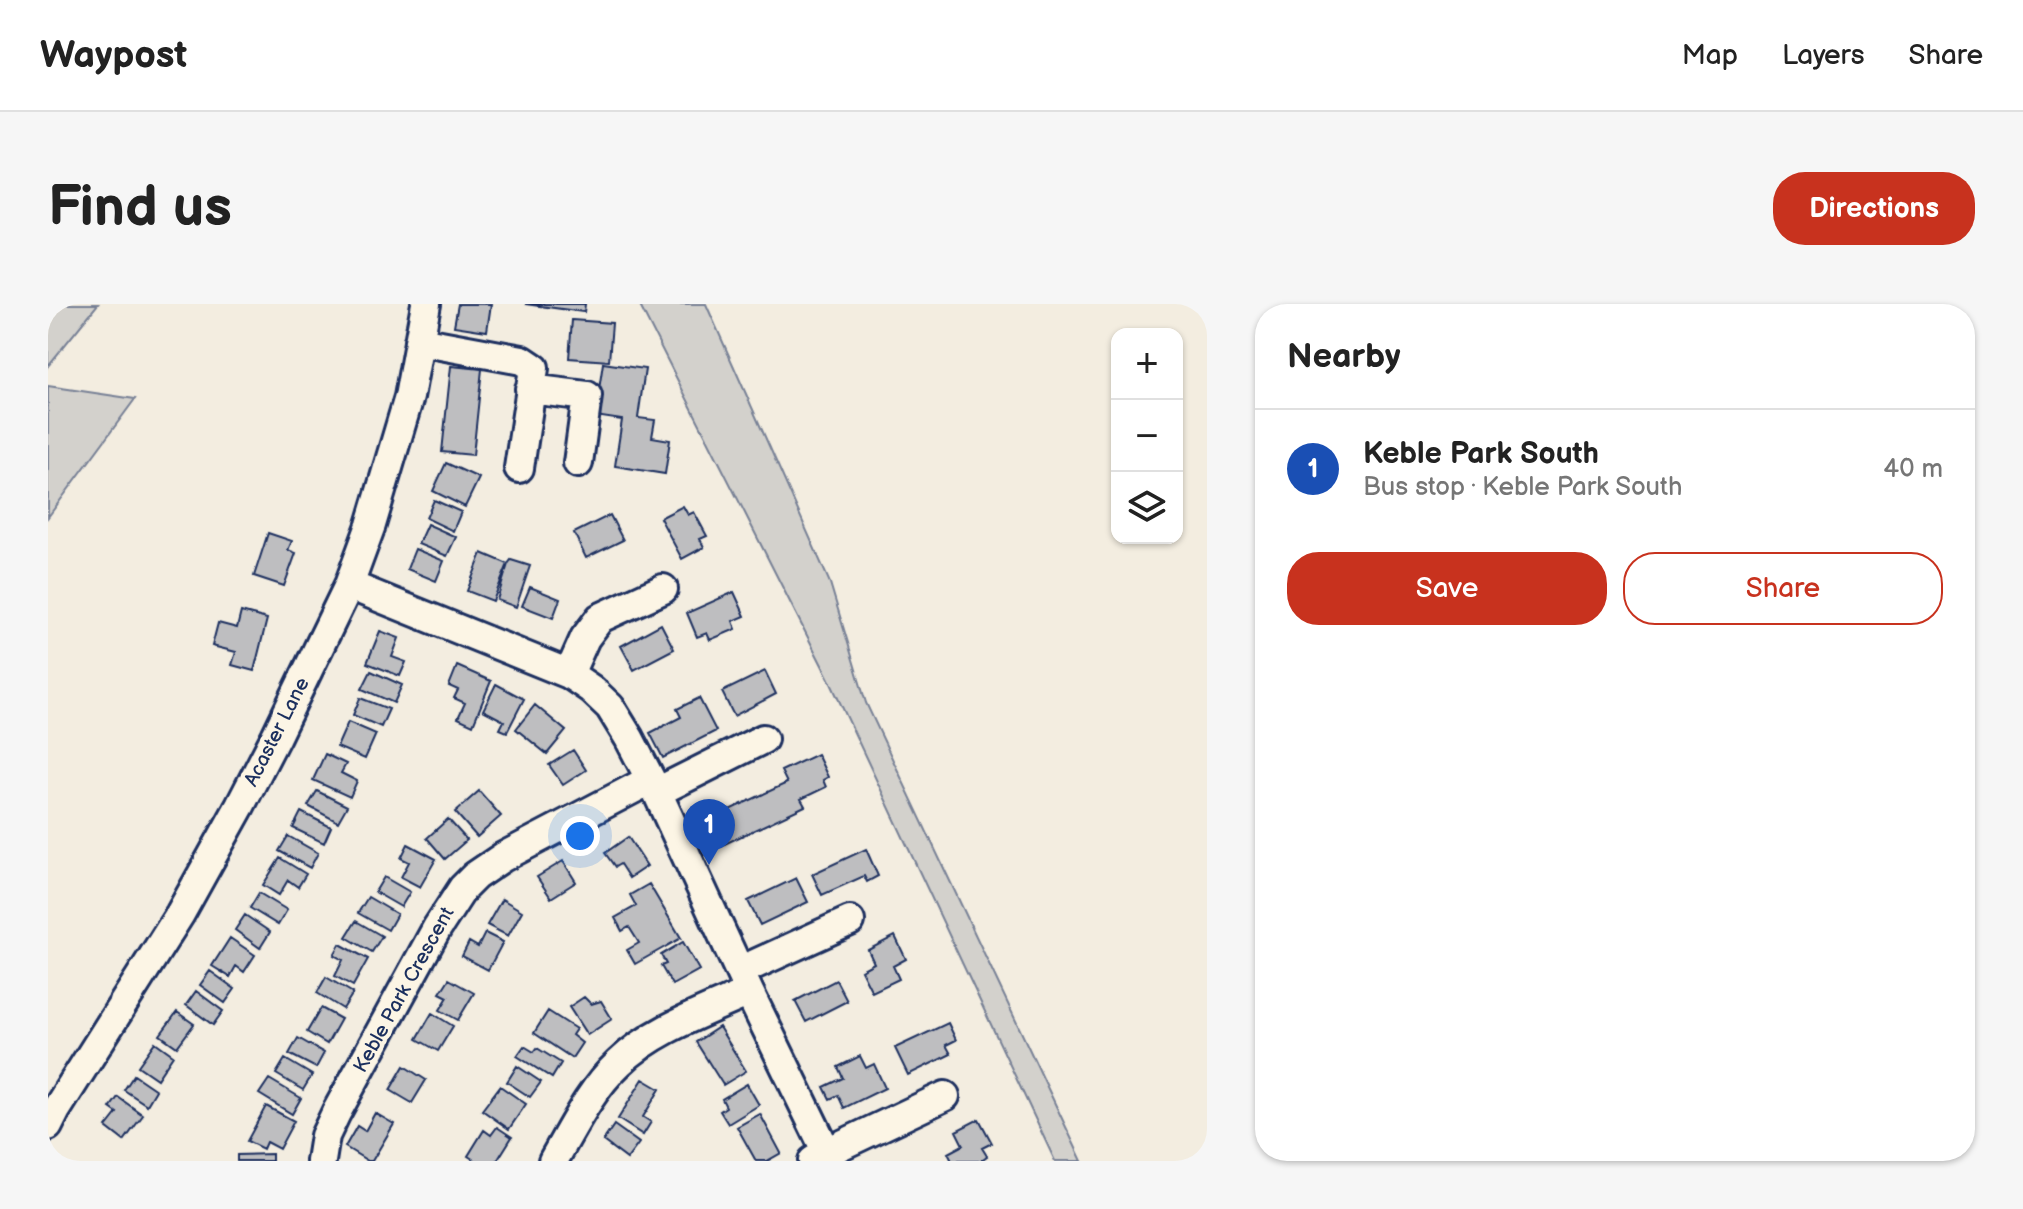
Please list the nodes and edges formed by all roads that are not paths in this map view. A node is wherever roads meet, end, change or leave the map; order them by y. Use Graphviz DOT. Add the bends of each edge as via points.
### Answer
graph roads {
  1 [pos="426,304"];
  2 [pos="419,341"];
  3 [pos="530,389"];
  4 [pos="578,463"];
  5 [pos="519,468"];
  6 [pos="349,585"];
  7 [pos="663,589"];
  8 [pos="569,674"];
  9 [pos="763,739"];
  10 [pos="654,786"];
  11 [pos="850,921"];
  12 [pos="744,982"];
  13 [pos="945,1096"];
  14 [pos="48,1126"];
  15 [pos="823,1158"];
  16 [pos="321,1161"];
  17 [pos="553,1161"];
  1 -- 2 [label="street, Acaster Lane"];
  2 -- 3 [label="street" via="522,360 534,368"];
  2 -- 6 [label="street, Acaster Lane" via="402,423"];
  3 -- 4 [label="street" via="587,396"];
  3 -- 5 [label="street"];
  6 -- 8 [label="street"];
  6 -- 14 [label="street, Acaster Lane" via="276,736 180,914"];
  7 -- 8 [label="street" via="600,618"];
  8 -- 10 [label="street" via="610,707"];
  9 -- 10 [label="street, Keble Park Crescent"];
  10 -- 12 [label="street"];
  10 -- 16 [label="street, Keble Park Crescent" via="503,857 463,888 336,1113"];
  11 -- 12 [label="street"];
  12 -- 15 [label="street"];
  12 -- 17 [label="street" via="616,1065"];
  13 -- 15 [label="street"];
}
